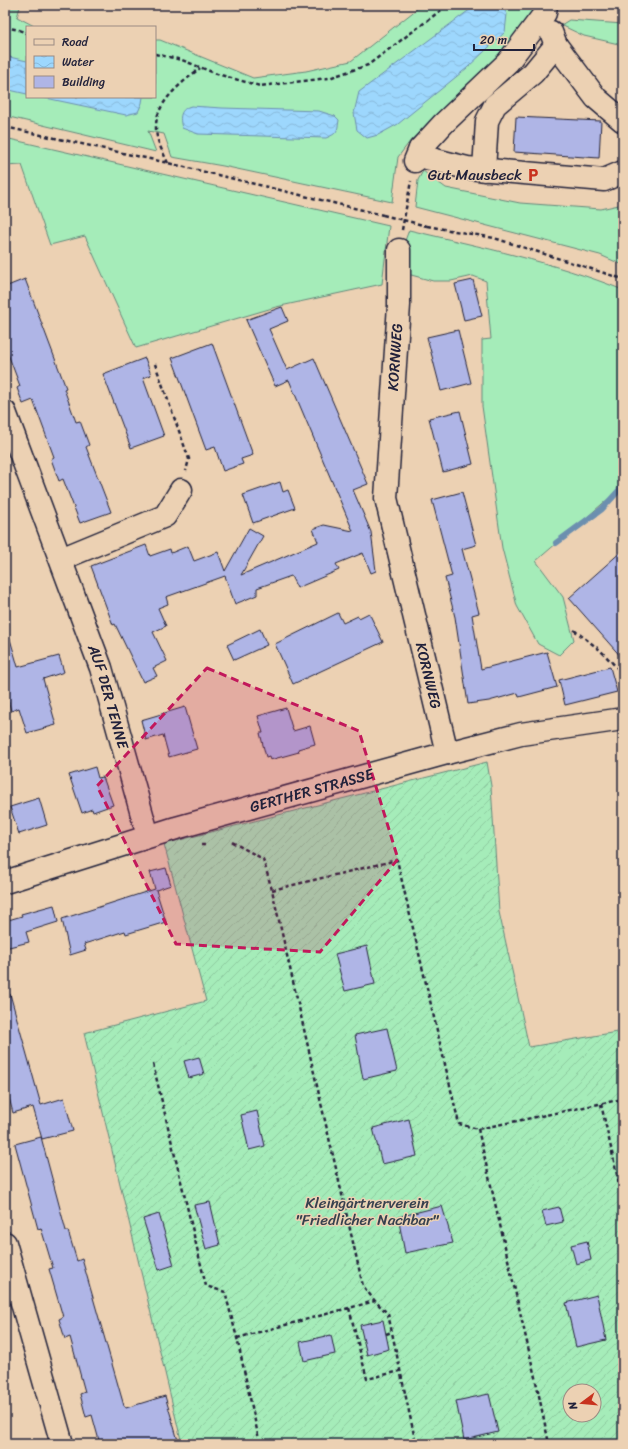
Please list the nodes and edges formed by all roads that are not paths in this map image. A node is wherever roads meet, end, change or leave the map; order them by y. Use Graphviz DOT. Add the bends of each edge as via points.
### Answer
graph roads {
  1 [pos="545,9"];
  2 [pos="556,45"];
  3 [pos="623,121"];
  4 [pos="484,170"];
  5 [pos="623,172"];
  6 [pos="399,250"];
  7 [pos="5,412"];
  8 [pos="181,490"];
  9 [pos="61,559"];
  10 [pos="623,719"];
  11 [pos="447,752"];
  12 [pos="148,836"];
  13 [pos="5,882"];
  14 [pos="5,1242"];
  15 [pos="62,1444"];
  1 -- 2 [label="street"];
  1 -- 4 [label="street" via="508,62 443,124 417,155"];
  2 -- 3 [label="street" via="596,98"];
  2 -- 4 [label="street" via="533,72 495,105 487,121"];
  4 -- 5 [label="street" via="604,180"];
  6 -- 11 [label="street, KORNWEG" via="399,305 386,498"];
  7 -- 9 [label="street, AUF DER TENNE"];
  8 -- 9 [label="street" via="165,516"];
  9 -- 12 [label="street, AUF DER TENNE" via="101,668"];
  10 -- 11 [label="street, GERTHER STRASSE" via="521,734"];
  11 -- 12 [label="street, GERTHER STRASSE"];
  12 -- 13 [label="street, GERTHER STRASSE"];
  14 -- 15 [label="street"];
}
